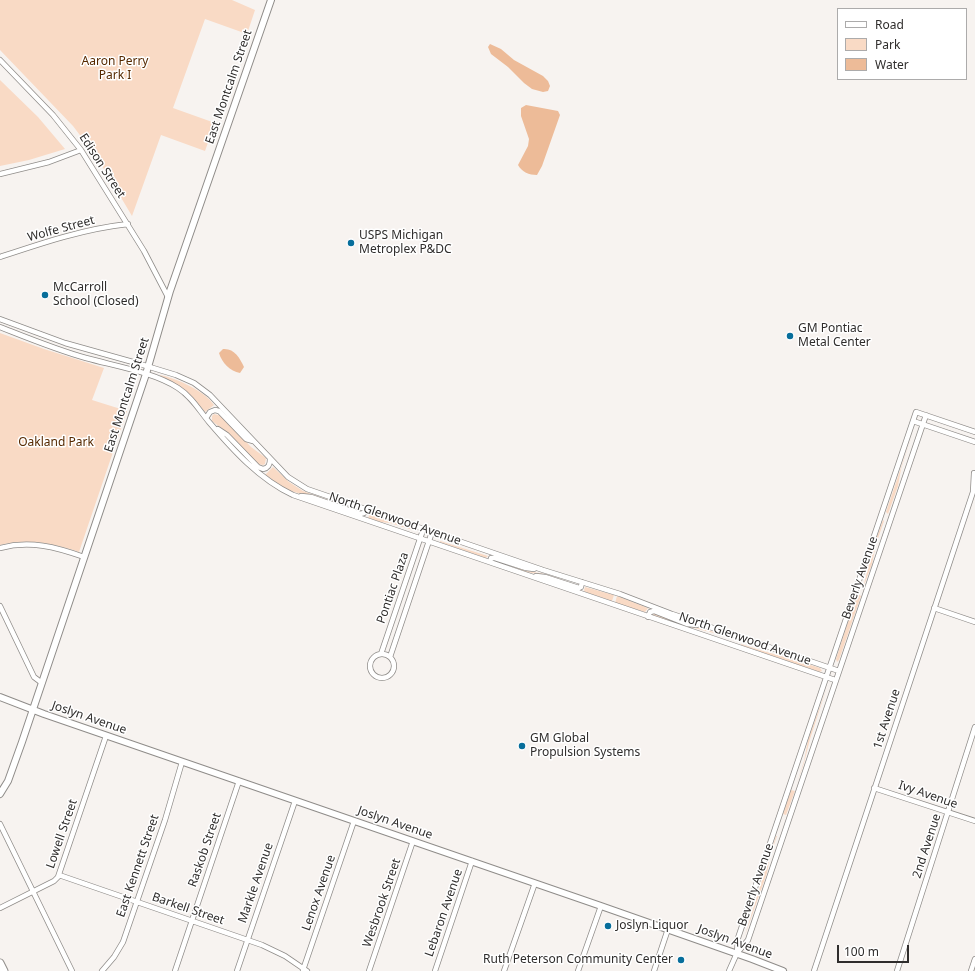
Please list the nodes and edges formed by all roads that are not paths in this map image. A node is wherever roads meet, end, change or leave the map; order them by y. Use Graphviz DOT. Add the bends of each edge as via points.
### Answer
graph roads {
  1 [pos="271,0"];
  2 [pos="0,60"];
  3 [pos="82,150"];
  4 [pos="0,174"];
  5 [pos="128,224"];
  6 [pos="0,258"];
  7 [pos="168,297"];
  8 [pos="0,319"];
  9 [pos="0,327"];
  10 [pos="149,366"];
  11 [pos="146,374"];
  12 [pos="926,415"];
  13 [pos="206,418"];
  14 [pos="913,421"];
  15 [pos="922,424"];
  16 [pos="212,425"];
  17 [pos="975,432"];
  18 [pos="254,441"];
  19 [pos="975,442"];
  20 [pos="270,459"];
  21 [pos="974,473"];
  22 [pos="294,495"];
  23 [pos="366,510"];
  24 [pos="423,530"];
  25 [pos="432,532"];
  26 [pos="420,539"];
  27 [pos="429,542"];
  28 [pos="0,548"];
  29 [pos="84,557"];
  30 [pos="490,562"];
  31 [pos="543,570"];
  32 [pos="526,575"];
  33 [pos="582,582"];
  34 [pos="0,606"];
  35 [pos="934,608"];
  36 [pos="648,617"];
  37 [pos="975,622"];
  38 [pos="705,626"];
  39 [pos="381,654"];
  40 [pos="390,657"];
  41 [pos="829,668"];
  42 [pos="839,671"];
  43 [pos="826,677"];
  44 [pos="836,680"];
  45 [pos="42,683"];
  46 [pos="0,696"];
  47 [pos="33,709"];
  48 [pos="975,727"];
  49 [pos="106,736"];
  50 [pos="182,762"];
  51 [pos="239,781"];
  52 [pos="874,788"];
  53 [pos="0,794"];
  54 [pos="295,801"];
  55 [pos="948,812"];
  56 [pos="354,821"];
  57 [pos="975,822"];
  58 [pos="0,824"];
  59 [pos="413,841"];
  60 [pos="472,861"];
  61 [pos="59,875"];
  62 [pos="535,883"];
  63 [pos="33,892"];
  64 [pos="137,902"];
  65 [pos="601,906"];
  66 [pos="0,908"];
  67 [pos="192,921"];
  68 [pos="668,929"];
  69 [pos="247,940"];
  70 [pos="737,953"];
  71 [pos="975,959"];
  72 [pos="0,963"];
  73 [pos="304,970"];
  74 [pos="4,971"];
  75 [pos="72,971"];
  76 [pos="102,971"];
  77 [pos="175,971"];
  78 [pos="237,971"];
  79 [pos="368,971"];
  80 [pos="435,971"];
  81 [pos="504,971"];
  82 [pos="578,971"];
  83 [pos="654,971"];
  84 [pos="729,971"];
  85 [pos="783,971"];
  86 [pos="814,971"];
  87 [pos="897,971"];
  88 [pos="971,971"];
  1 -- 7 [label="main road, East Montcalm Street"];
  2 -- 3 [label="street, Edison Street" via="54,115"];
  3 -- 4 [label="street" via="49,162"];
  3 -- 5 [label="street, Edison Street"];
  5 -- 6 [label="street, Wolfe Street" via="73,234"];
  5 -- 7 [label="street, Edison Street"];
  7 -- 10 [label="main road, East Montcalm Street"];
  8 -- 10 [label="street, North Glenwood Avenue" via="76,347"];
  9 -- 11 [label="street, North Glenwood Avenue" via="66,352"];
  10 -- 11 [label="main road, East Montcalm Street"];
  10 -- 18 [label="street, North Glenwood Avenue" via="181,377 210,395"];
  11 -- 13 [label="street, North Glenwood Avenue" via="170,383 183,392"];
  11 -- 29 [label="main road, East Montcalm Street"];
  12 -- 14 [label="street, Beverly Avenue" via="916,412"];
  12 -- 15 [label="street, Beverly Avenue"];
  12 -- 17 [label="street"];
  13 -- 16 [label="street, North Glenwood Avenue"];
  13 -- 18 [label="street, North Glenwood Avenue" via="215,410 246,439"];
  14 -- 15 [label="street"];
  14 -- 41 [label="street, Beverly Avenue"];
  15 -- 19 [label="street"];
  15 -- 42 [label="street, Beverly Avenue"];
  16 -- 20 [label="street, North Glenwood Avenue" via="227,435 258,467 267,467"];
  16 -- 22 [label="street, North Glenwood Avenue" via="262,477"];
  18 -- 20 [label="street, North Glenwood Avenue"];
  20 -- 23 [label="street, North Glenwood Avenue" via="302,487"];
  21 -- 35 [label="street, 1st Avenue" via="973,492"];
  22 -- 23 [label="street, North Glenwood Avenue" via="311,497 360,514"];
  22 -- 26 [label="street, North Glenwood Avenue"];
  23 -- 24 [label="street, North Glenwood Avenue"];
  24 -- 25 [label="street, North Glenwood Avenue"];
  24 -- 26 [label="street, Pontiac Plaza"];
  25 -- 27 [label="street, Pontiac Plaza"];
  25 -- 31 [label="street, North Glenwood Avenue"];
  26 -- 27 [label="street, North Glenwood Avenue"];
  26 -- 39 [label="street, Pontiac Plaza"];
  27 -- 30 [label="street, North Glenwood Avenue"];
  27 -- 40 [label="street, Pontiac Plaza"];
  28 -- 29 [label="street" via="42,545"];
  29 -- 45 [label="main road, East Montcalm Street"];
  30 -- 31 [label="street, North Glenwood Avenue" via="491,558 495,558 526,568"];
  30 -- 32 [label="street, North Glenwood Avenue"];
  31 -- 33 [label="street, North Glenwood Avenue"];
  32 -- 33 [label="street, North Glenwood Avenue" via="545,577 578,588"];
  32 -- 36 [label="street, North Glenwood Avenue"];
  33 -- 38 [label="street, North Glenwood Avenue" via="633,598"];
  34 -- 45 [label="street" via="34,677"];
  35 -- 37 [label="street"];
  35 -- 52 [label="street, 1st Avenue"];
  36 -- 38 [label="street, North Glenwood Avenue" via="653,611 687,624"];
  36 -- 43 [label="street, North Glenwood Avenue"];
  38 -- 41 [label="street, North Glenwood Avenue"];
  39 -- 40 [label="street"];
  39 -- 40 [label="street" via="373,658 370,664 371,670 378,677 385,677 392,672 394,665"];
  41 -- 42 [label="street, North Glenwood Avenue"];
  41 -- 43 [label="street, Beverly Avenue"];
  42 -- 44 [label="street, Beverly Avenue"];
  43 -- 44 [label="street, North Glenwood Avenue"];
  43 -- 70 [label="street, Beverly Avenue" via="738,938"];
  44 -- 70 [label="street, Beverly Avenue" via="748,940"];
  45 -- 47 [label="main road, East Montcalm Street"];
  46 -- 47 [label="main road, Joslyn Avenue"];
  47 -- 49 [label="main road, Joslyn Avenue"];
  47 -- 53 [label="main road, East Montcalm Street" via="8,781"];
  48 -- 55 [label="street, 2nd Avenue"];
  49 -- 50 [label="main road, Joslyn Avenue"];
  49 -- 61 [label="street, Lowell Street"];
  50 -- 51 [label="main road, Joslyn Avenue"];
  50 -- 64 [label="street, East Kennett Street"];
  51 -- 54 [label="main road, Joslyn Avenue"];
  51 -- 67 [label="street, Raskob Street"];
  52 -- 55 [label="street, Ivy Avenue"];
  52 -- 86 [label="street, 1st Avenue"];
  54 -- 56 [label="main road, Joslyn Avenue"];
  54 -- 69 [label="street, Markle Avenue"];
  55 -- 57 [label="street, Ivy Avenue"];
  55 -- 87 [label="street, 2nd Avenue"];
  56 -- 59 [label="main road, Joslyn Avenue"];
  56 -- 73 [label="street, Lenox Avenue"];
  58 -- 63 [label="street"];
  59 -- 60 [label="main road, Joslyn Avenue"];
  59 -- 79 [label="street, Wesbrook Street"];
  60 -- 62 [label="main road, Joslyn Avenue"];
  60 -- 80 [label="street, Lebaron Avenue"];
  61 -- 63 [label="street, Lowell Street" via="54,882"];
  61 -- 64 [label="street, Barkell Street"];
  62 -- 65 [label="main road, Joslyn Avenue"];
  62 -- 81 [label="street"];
  63 -- 66 [label="street, Lowell Street"];
  63 -- 75 [label="street"];
  64 -- 67 [label="street, Barkell Street"];
  64 -- 76 [label="street, East Kennett Street" via="120,947"];
  65 -- 68 [label="main road, Joslyn Avenue"];
  65 -- 82 [label="street"];
  67 -- 69 [label="street, Barkell Street"];
  67 -- 77 [label="street, Raskob Street"];
  68 -- 70 [label="main road, Joslyn Avenue"];
  68 -- 83 [label="street"];
  69 -- 73 [label="street, Barkell Street" via="278,951"];
  69 -- 78 [label="street, Markle Avenue"];
  70 -- 84 [label="street"];
  70 -- 85 [label="main road, Joslyn Avenue"];
  71 -- 88 [label="street"];
  72 -- 74 [label="main road"];
}
